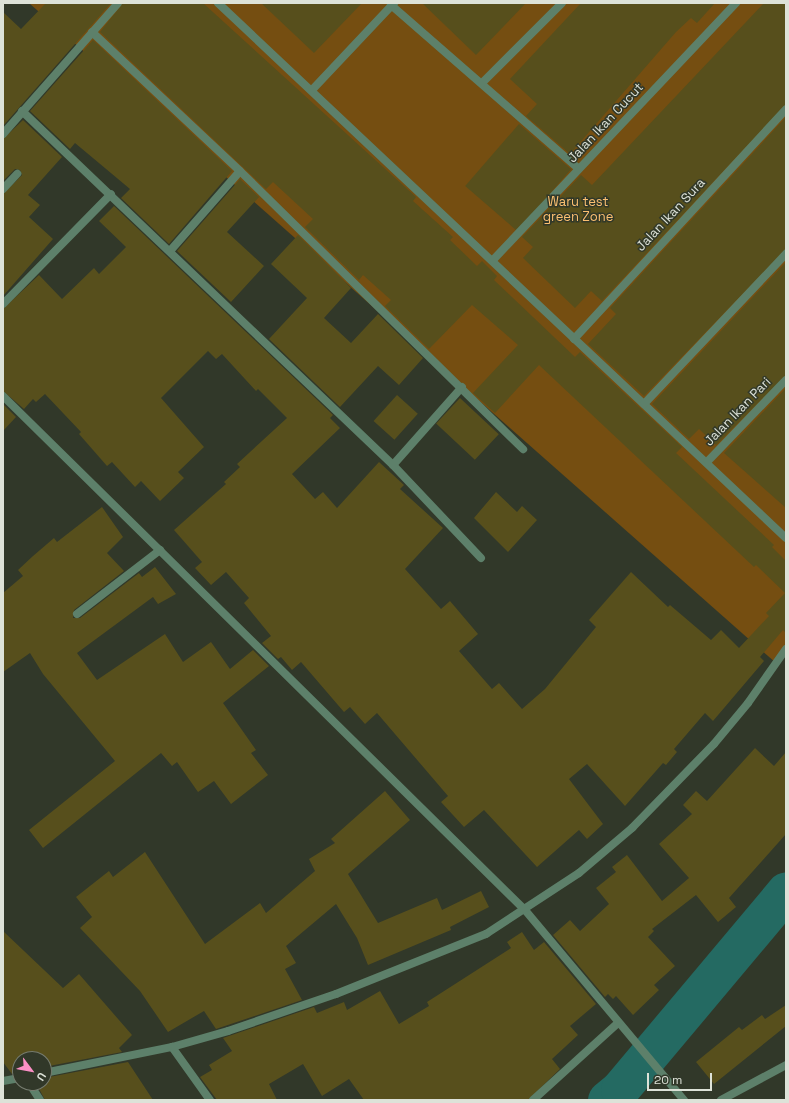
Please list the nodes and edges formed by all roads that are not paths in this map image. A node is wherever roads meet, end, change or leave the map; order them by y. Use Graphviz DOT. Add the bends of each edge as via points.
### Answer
graph roads {
  1 [pos="118,3"];
  2 [pos="562,3"];
  3 [pos="736,3"];
  4 [pos="221,4"];
  5 [pos="393,4"];
  6 [pos="92,32"];
  7 [pos="482,83"];
  8 [pos="312,90"];
  9 [pos="786,109"];
  10 [pos="22,111"];
  11 [pos="4,130"];
  12 [pos="579,169"];
  13 [pos="240,171"];
  14 [pos="17,174"];
  15 [pos="3,189"];
  16 [pos="111,194"];
  17 [pos="170,251"];
  18 [pos="786,254"];
  19 [pos="492,260"];
  20 [pos="3,304"];
  21 [pos="574,339"];
  22 [pos="786,380"];
  23 [pos="462,387"];
  24 [pos="3,396"];
  25 [pos="644,404"];
  26 [pos="523,449"];
  27 [pos="708,461"];
  28 [pos="393,465"];
  29 [pos="786,538"];
  30 [pos="160,550"];
  31 [pos="481,558"];
  32 [pos="78,614"];
  33 [pos="786,649"];
  34 [pos="525,910"];
  35 [pos="618,1023"];
  36 [pos="172,1047"];
  37 [pos="786,1065"];
  38 [pos="52,1071"];
  39 [pos="34,1091"];
  40 [pos="40,1100"];
  41 [pos="210,1100"];
  42 [pos="534,1100"];
  43 [pos="684,1100"];
  44 [pos="720,1100"];
  1 -- 6 [label="street"];
  2 -- 7 [label="street"];
  3 -- 12 [label="street, Jalan Ikan Cucut"];
  4 -- 8 [label="street"];
  5 -- 7 [label="street"];
  5 -- 8 [label="street"];
  6 -- 10 [label="street"];
  6 -- 13 [label="street"];
  7 -- 12 [label="street"];
  8 -- 19 [label="street"];
  9 -- 21 [label="street, Jalan Ikan Sura"];
  10 -- 11 [label="street"];
  10 -- 16 [label="street"];
  12 -- 19 [label="street, Jalan Ikan Cucut"];
  13 -- 17 [label="street"];
  13 -- 23 [label="street"];
  14 -- 15 [label="street"];
  16 -- 17 [label="street"];
  16 -- 20 [label="street"];
  17 -- 28 [label="street"];
  18 -- 25 [label="street"];
  19 -- 21 [label="street"];
  21 -- 25 [label="street"];
  22 -- 27 [label="street, Jalan Ikan Pari"];
  23 -- 26 [label="street"];
  23 -- 28 [label="street"];
  24 -- 30 [label="street"];
  25 -- 27 [label="street"];
  27 -- 29 [label="street"];
  28 -- 31 [label="street"];
  30 -- 32 [label="street"];
  30 -- 34 [label="street"];
  33 -- 34 [label="street" via="748,704 680,782 579,874"];
  34 -- 35 [label="street"];
  34 -- 36 [label="street" via="486,934 336,994"];
  35 -- 42 [label="street"];
  35 -- 43 [label="street"];
  36 -- 38 [label="street"];
  36 -- 41 [label="street"];
  37 -- 44 [label="street"];
  39 -- 40 [label="street"];
}
